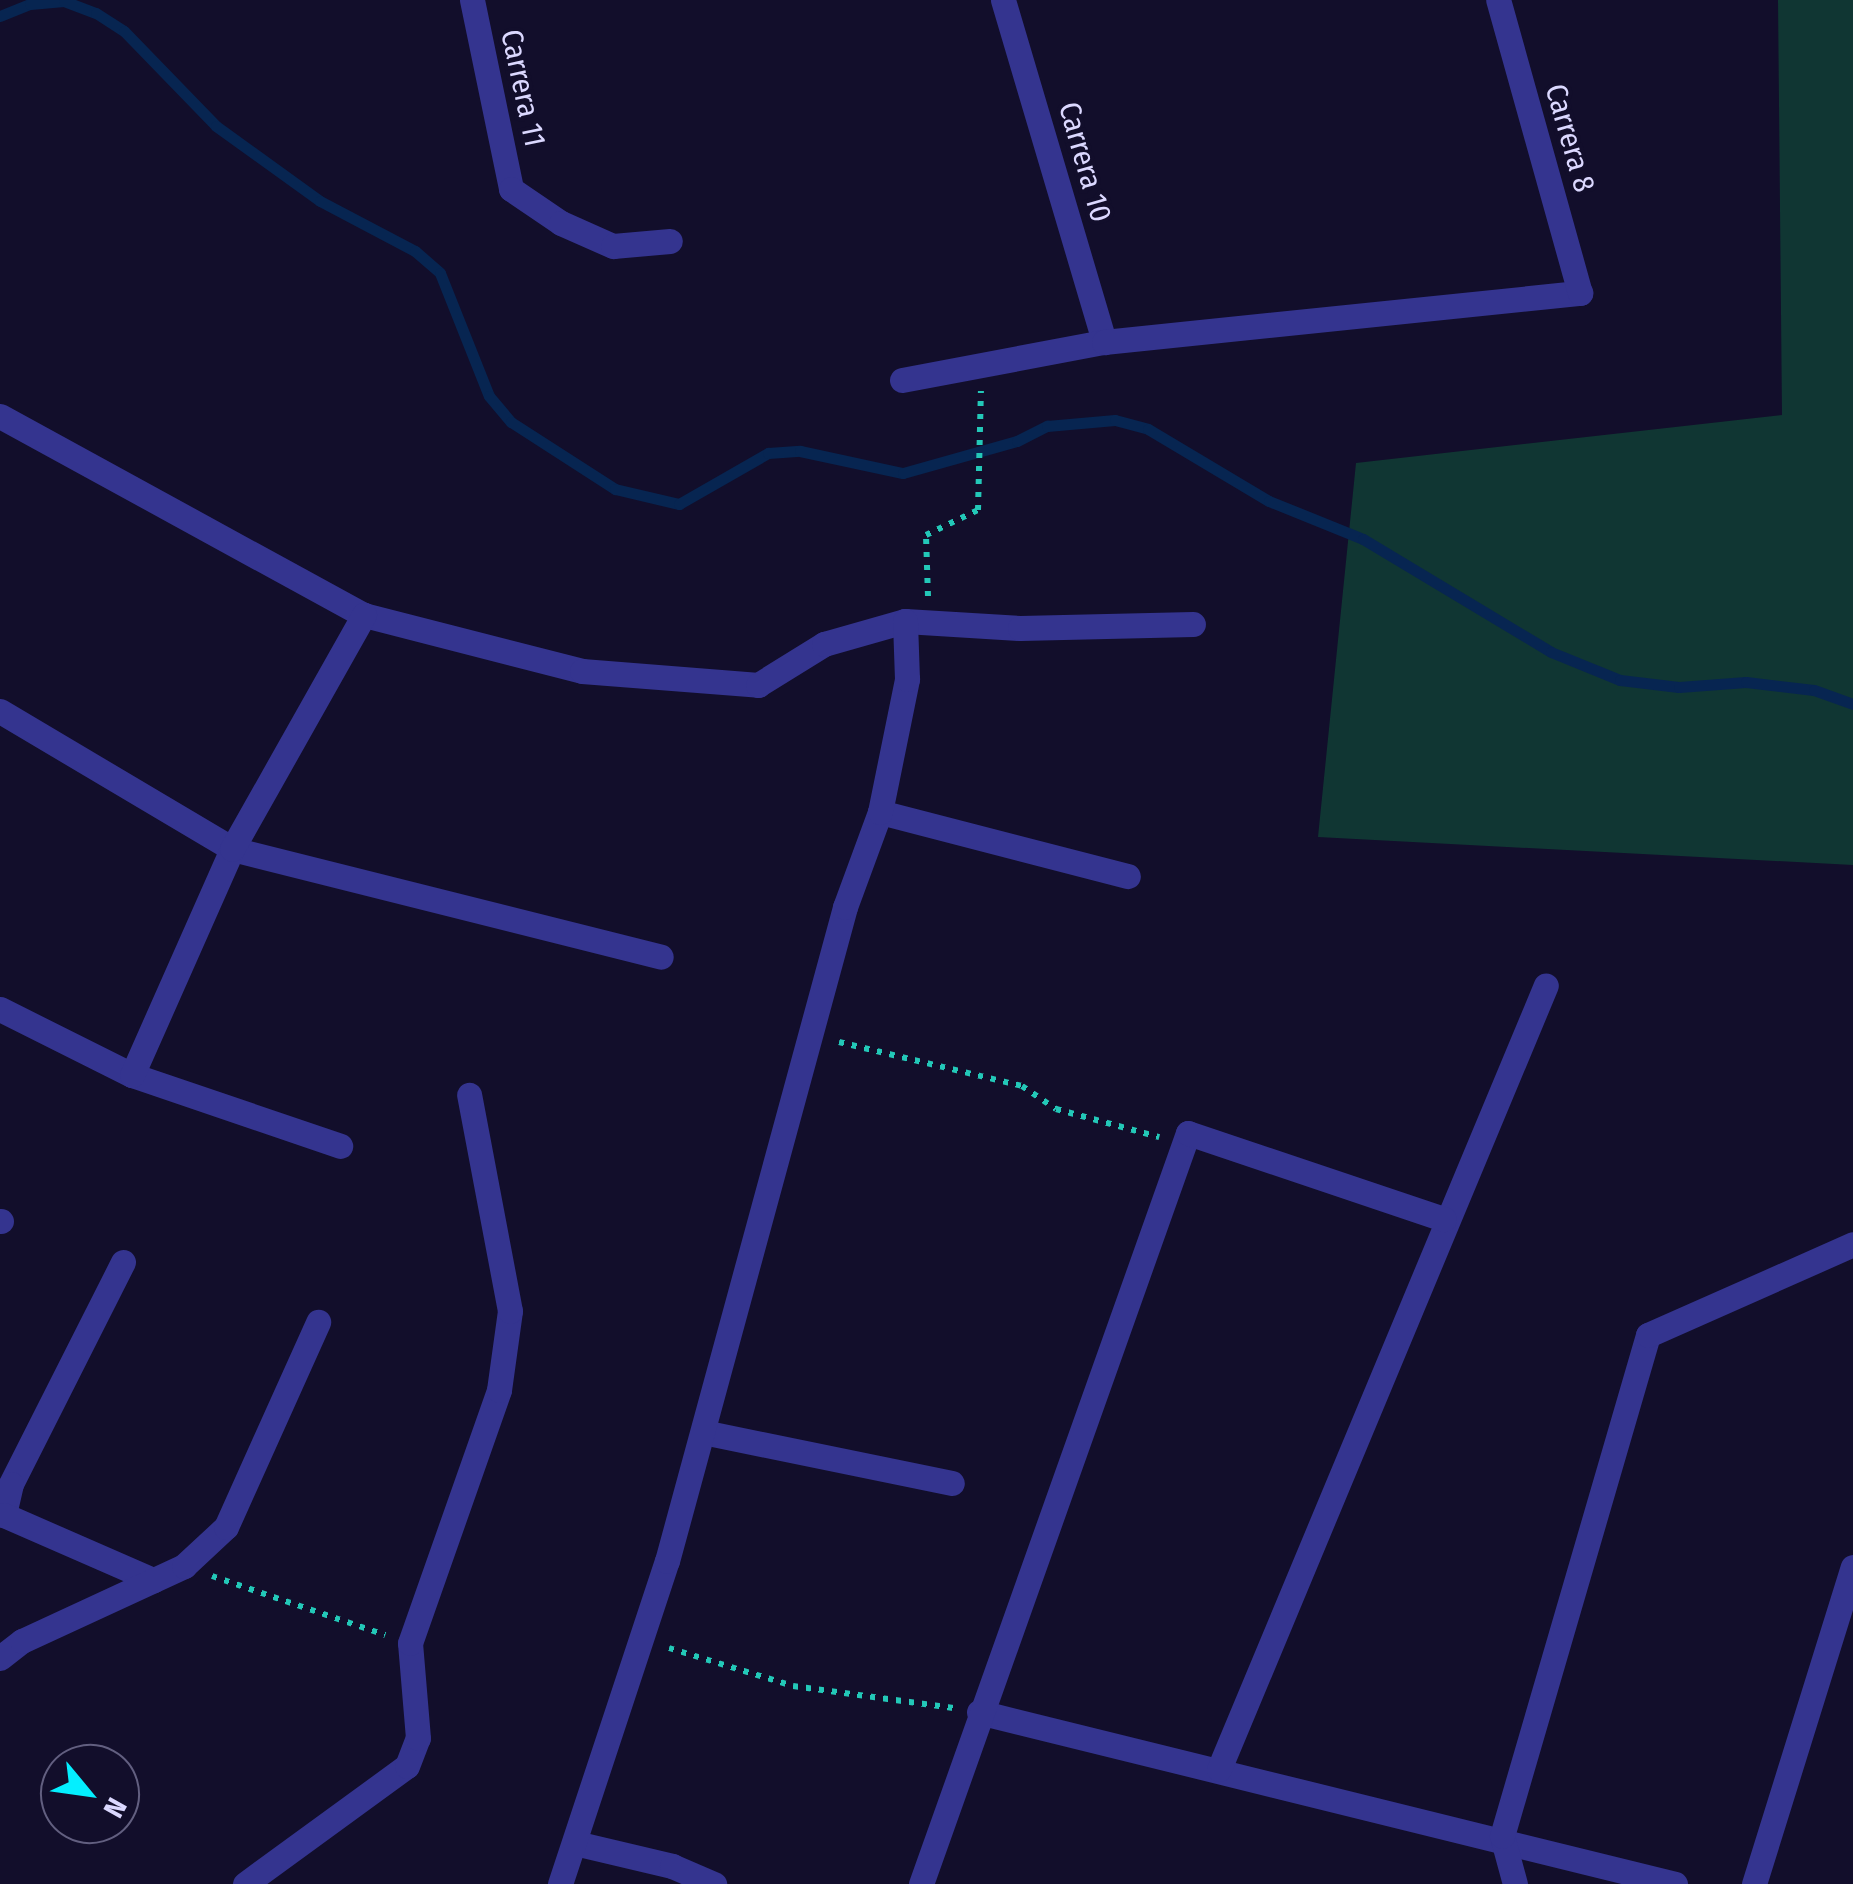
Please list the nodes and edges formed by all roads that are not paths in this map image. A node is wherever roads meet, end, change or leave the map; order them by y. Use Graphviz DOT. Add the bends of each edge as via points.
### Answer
graph roads {
  1 [pos="472,0"];
  2 [pos="1004,0"];
  3 [pos="1498,0"];
  4 [pos="670,241"];
  5 [pos="1104,342"];
  6 [pos="902,380"];
  7 [pos="0,416"];
  8 [pos="364,615"];
  9 [pos="917,622"];
  10 [pos="1194,624"];
  11 [pos="0,710"];
  12 [pos="880,812"];
  13 [pos="232,848"];
  14 [pos="1128,876"];
  15 [pos="661,957"];
  16 [pos="1546,985"];
  17 [pos="0,1008"];
  18 [pos="132,1075"];
  19 [pos="469,1095"];
  20 [pos="340,1146"];
  21 [pos="1444,1218"];
  22 [pos="1853,1244"];
  23 [pos="123,1262"];
  24 [pos="318,1322"];
  25 [pos="703,1432"];
  26 [pos="952,1482"];
  27 [pos="1853,1567"];
  28 [pos="152,1580"];
  29 [pos="0,1658"];
  30 [pos="979,1712"];
  31 [pos="1219,1769"];
  32 [pos="1502,1836"];
  33 [pos="575,1843"];
  34 [pos="244,1884"];
  35 [pos="560,1884"];
  36 [pos="714,1884"];
  37 [pos="921,1884"];
  38 [pos="1514,1884"];
  39 [pos="1675,1884"];
  40 [pos="1754,1884"];
  1 -- 4 [label="street, Carrera 11" via="511,189 613,246"];
  2 -- 5 [label="street, Carrera 10"];
  3 -- 5 [label="street, Carrera 8" via="1580,293"];
  5 -- 6 [label="street"];
  7 -- 8 [label="street"];
  8 -- 9 [label="street" via="582,671 758,685 824,644"];
  8 -- 13 [label="street"];
  9 -- 10 [label="street"];
  9 -- 12 [label="street"];
  11 -- 13 [label="street"];
  12 -- 14 [label="street"];
  12 -- 25 [label="street" via="809,1034"];
  13 -- 15 [label="street"];
  13 -- 18 [label="street"];
  16 -- 21 [label="street"];
  17 -- 18 [label="street"];
  18 -- 20 [label="street"];
  19 -- 34 [label="street" via="510,1311 499,1390 410,1643 418,1738 408,1766"];
  21 -- 30 [label="street" via="1188,1133"];
  21 -- 31 [label="street"];
  22 -- 32 [label="street" via="1648,1335"];
  23 -- 28 [label="street" via="10,1484 4,1515"];
  24 -- 28 [label="street" via="226,1528 184,1566"];
  25 -- 26 [label="street"];
  25 -- 33 [label="street"];
  27 -- 40 [label="street"];
  28 -- 29 [label="street" via="22,1641"];
  30 -- 31 [label="street"];
  30 -- 37 [label="street"];
  31 -- 32 [label="street"];
  32 -- 38 [label="street"];
  32 -- 39 [label="street"];
  33 -- 35 [label="street"];
  33 -- 36 [label="street" via="672,1866"];
}
